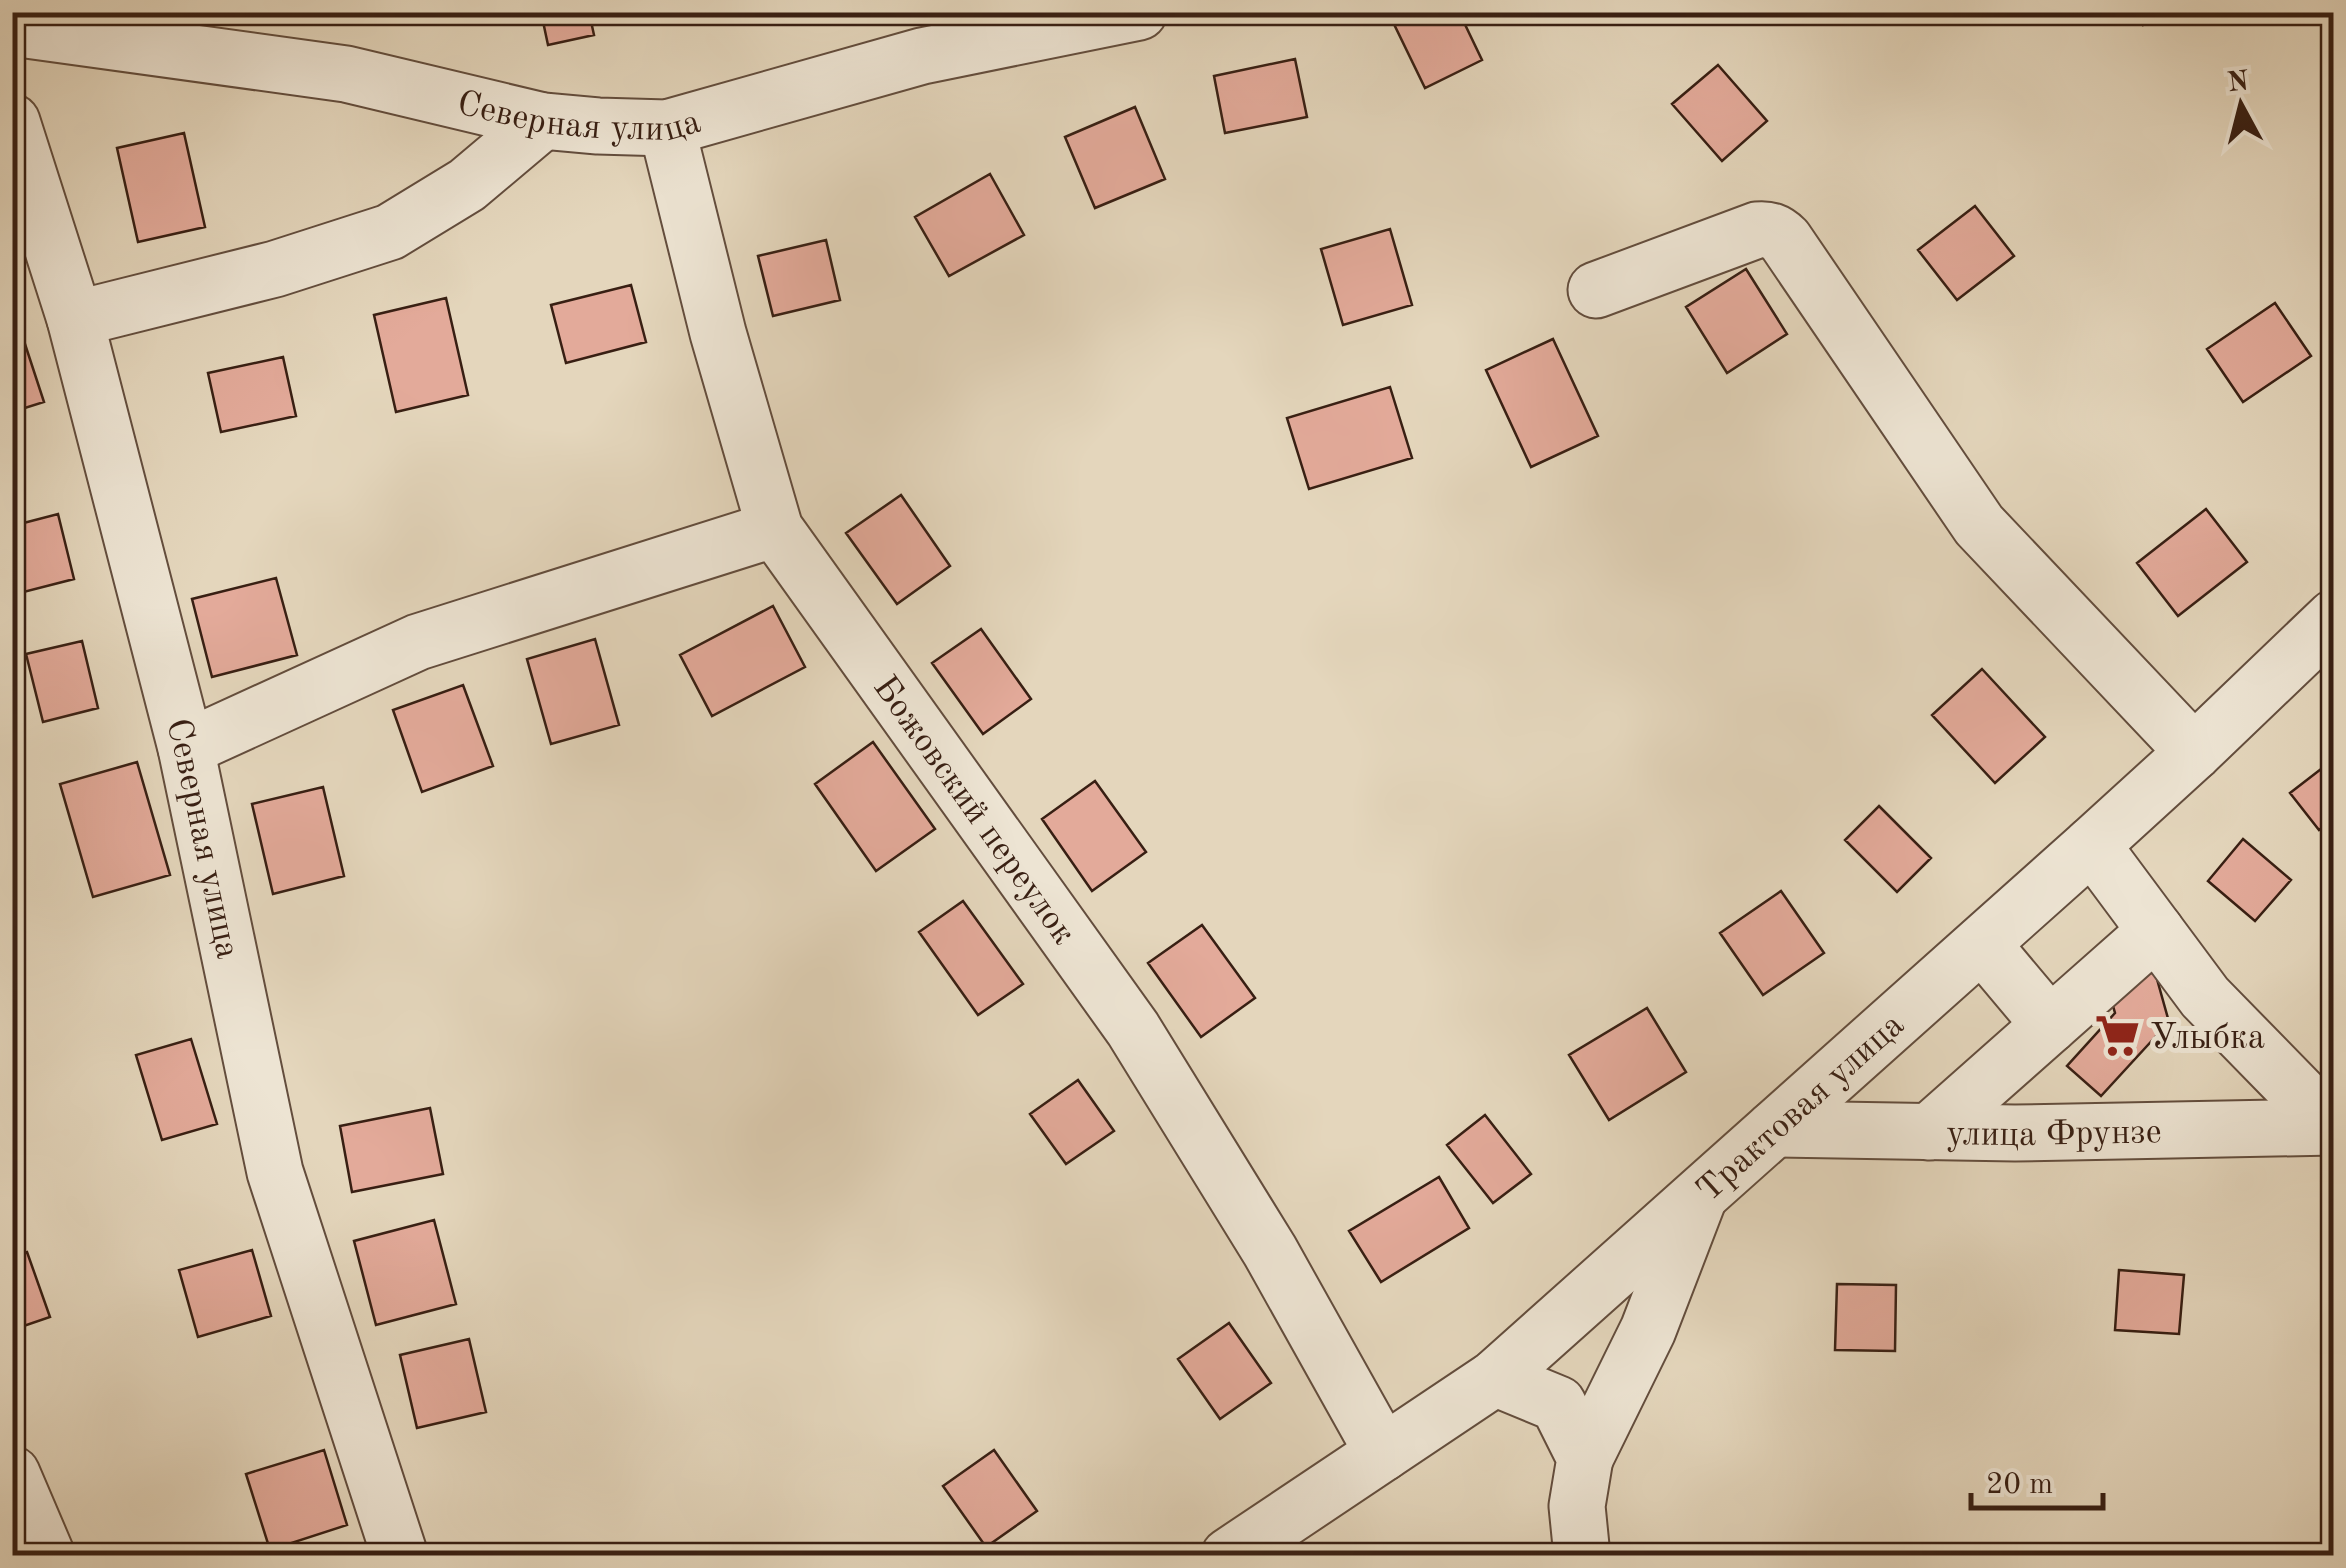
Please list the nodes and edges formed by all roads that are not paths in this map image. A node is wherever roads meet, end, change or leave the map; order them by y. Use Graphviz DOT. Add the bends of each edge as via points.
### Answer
graph roads {
  1 [pos="1139,12"];
  2 [pos="12,28"];
  3 [pos="543,121"];
  4 [pos="12,122"];
  5 [pos="667,128"];
  6 [pos="1596,290"];
  7 [pos="76,319"];
  8 [pos="775,529"];
  9 [pos="2334,618"];
  10 [pos="186,748"];
  11 [pos="2194,752"];
  12 [pos="2092,845"];
  13 [pos="2156,931"];
  14 [pos="1982,944"];
  15 [pos="2050,1025"];
  16 [pos="2333,1127"];
  17 [pos="1774,1129"];
  18 [pos="1928,1132"];
  19 [pos="1701,1192"];
  20 [pos="1495,1378"];
  21 [pos="1382,1453"];
  22 [pos="1584,1458"];
  23 [pos="12,1474"];
  24 [pos="47,1556"];
  25 [pos="400,1556"];
  26 [pos="1230,1556"];
  27 [pos="1582,1556"];
  1 -- 5 [label="street, Северная улица" via="922,56"];
  2 -- 3 [label="street, Северная улица" via="346,74"];
  3 -- 5 [label="street, Северная улица"];
  3 -- 7 [label="street" via="467,185 390,232"];
  4 -- 7 [label="street, Северная улица"];
  5 -- 8 [label="street, Божовский переулок"];
  6 -- 11 [label="street" via="1756,230 1778,233 1979,525"];
  7 -- 10 [label="street, Северная улица"];
  8 -- 10 [label="street" via="418,642"];
  8 -- 21 [label="street, Божовский переулок" via="1133,1028 1270,1250"];
  9 -- 11 [label="street, Трактовая улица"];
  10 -- 25 [label="street, Северная улица" via="275,1172"];
  11 -- 12 [label="street, Трактовая улица"];
  12 -- 13 [label="street"];
  12 -- 14 [label="street, Трактовая улица"];
  13 -- 15 [label="street"];
  13 -- 16 [label="street" via="2205,997"];
  14 -- 15 [label="street"];
  14 -- 17 [label="street, Трактовая улица"];
  15 -- 18 [label="street"];
  16 -- 18 [label="street, улица Фрунзе"];
  17 -- 18 [label="street, улица Фрунзе"];
  17 -- 19 [label="street, Трактовая улица"];
  19 -- 20 [label="street, Трактовая улица"];
  19 -- 22 [label="street" via="1648,1330"];
  20 -- 21 [label="street, Трактовая улица"];
  20 -- 22 [label="street" via="1558,1404"];
  21 -- 26 [label="street, Трактовая улица"];
  22 -- 27 [label="street" via="1577,1506"];
  23 -- 24 [label="street"];
}
